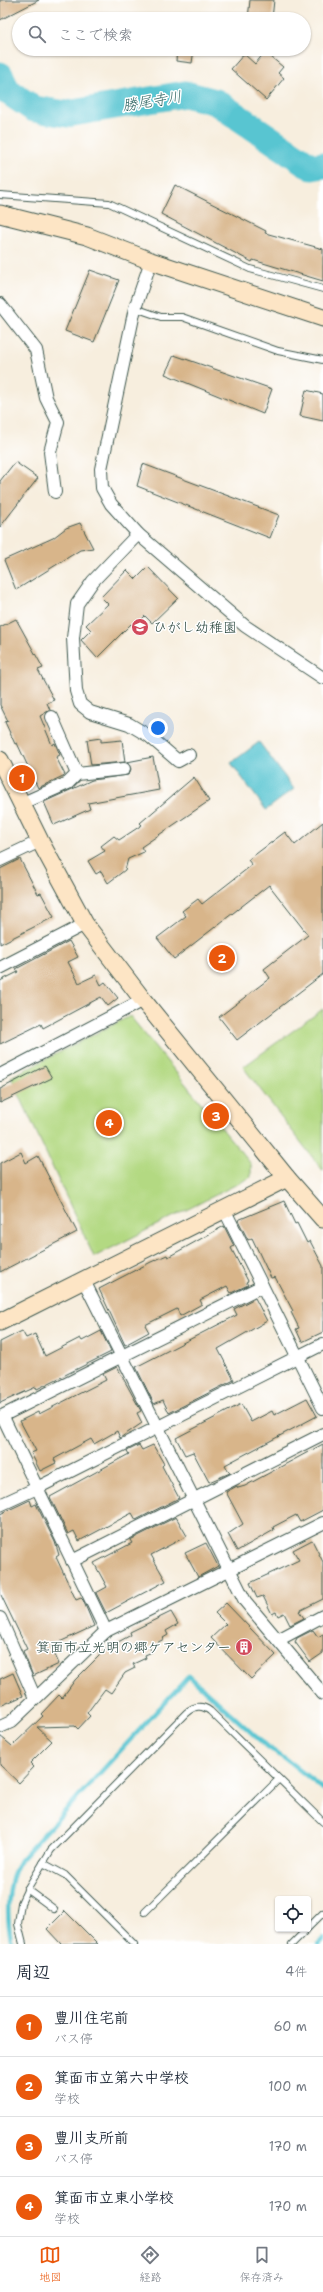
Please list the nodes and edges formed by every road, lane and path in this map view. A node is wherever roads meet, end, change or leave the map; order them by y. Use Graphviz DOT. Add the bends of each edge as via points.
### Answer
graph roads {
  1 [pos="0,195"];
  2 [pos="0,214"];
  3 [pos="150,261"];
  4 [pos="323,290"];
  5 [pos="0,304"];
  6 [pos="136,308"];
  7 [pos="323,318"];
  8 [pos="323,360"];
  9 [pos="55,492"];
  10 [pos="138,534"];
  11 [pos="323,678"];
  12 [pos="52,717"];
  13 [pos="189,755"];
  14 [pos="0,760"];
  15 [pos="124,769"];
  16 [pos="77,774"];
  17 [pos="23,803"];
  18 [pos="40,841"];
  19 [pos="0,860"];
  20 [pos="85,924"];
  21 [pos="0,968"];
  22 [pos="143,1000"];
  23 [pos="0,1074"];
  24 [pos="287,1178"];
  25 [pos="224,1209"];
  26 [pos="323,1219"];
  27 [pos="84,1281"];
  28 [pos="262,1286"];
  29 [pos="0,1322"];
  30 [pos="323,1344"];
  31 [pos="122,1356"];
  32 [pos="297,1357"];
  33 [pos="323,1408"];
  34 [pos="1,1417"];
  35 [pos="158,1427"];
  36 [pos="323,1434"];
  37 [pos="37,1488"];
  38 [pos="195,1499"];
  39 [pos="0,1505"];
  40 [pos="323,1523"];
  41 [pos="72,1561"];
  42 [pos="230,1570"];
  43 [pos="323,1616"];
  44 [pos="0,1618"];
  45 [pos="106,1631"];
  46 [pos="278,1640"];
  47 [pos="323,1694"];
  48 [pos="35,1698"];
  49 [pos="0,1727"];
  50 [pos="279,1779"];
  51 [pos="323,1822"];
  52 [pos="43,1863"];
  53 [pos="27,1889"];
  54 [pos="54,1909"];
  55 [pos="145,1912"];
  56 [pos="323,1913"];
  57 [pos="311,1924"];
  58 [pos="303,1932"];
  59 [pos="23,1944"];
  60 [pos="134,1944"];
  61 [pos="292,1944"];
  1 -- 4 [label="lane" via="109,203 250,269"];
  2 -- 3 [label="street" via="87,236"];
  3 -- 6 [label="street"];
  3 -- 7 [label="street"];
  5 -- 9 [label="street" via="36,350 46,398 58,422 50,452"];
  6 -- 8 [label="lane" via="161,317 182,317 278,351"];
  6 -- 10 [label="street" via="101,469 102,488 111,504"];
  10 -- 11 [label="street" via="245,626"];
  10 -- 13 [label="street" via="93,581 77,604 73,638 76,691 80,704 90,712 129,724 149,736 178,761"];
  12 -- 16 [label="street"];
  14 -- 17 [label="street"];
  15 -- 16 [label="street"];
  16 -- 17 [label="street" via="68,783"];
  17 -- 18 [label="street"];
  18 -- 19 [label="street"];
  18 -- 20 [label="street"];
  20 -- 21 [label="street"];
  20 -- 22 [label="street"];
  22 -- 23 [label="street"];
  22 -- 24 [label="street"];
  24 -- 25 [label="street"];
  24 -- 26 [label="street"];
  25 -- 27 [label="street"];
  25 -- 28 [label="street"];
  27 -- 29 [label="street"];
  27 -- 31 [label="street"];
  28 -- 31 [label="street"];
  28 -- 32 [label="street"];
  30 -- 32 [label="street"];
  31 -- 34 [label="street"];
  31 -- 35 [label="street"];
  32 -- 33 [label="street"];
  32 -- 35 [label="street"];
  34 -- 37 [label="street"];
  35 -- 37 [label="street"];
  35 -- 38 [label="street"];
  36 -- 38 [label="street"];
  37 -- 39 [label="street"];
  37 -- 41 [label="street"];
  38 -- 41 [label="street"];
  38 -- 42 [label="street"];
  40 -- 42 [label="street"];
  41 -- 45 [label="street"];
  42 -- 45 [label="street"];
  42 -- 46 [label="street" via="245,1601"];
  43 -- 46 [label="street"];
  44 -- 48 [label="street"];
  45 -- 48 [label="street"];
  46 -- 47 [label="street"];
  48 -- 49 [label="street" via="11,1722"];
  50 -- 51 [label="lane"];
  50 -- 52 [label="lane" via="210,1710 196,1707 186,1713 54,1846"];
  50 -- 55 [label="lane"];
  52 -- 53 [label="lane"];
  52 -- 60 [label="lane" via="65,1875"];
  53 -- 54 [label="lane"];
  53 -- 59 [label="lane" via="18,1916"];
  56 -- 57 [label="lane"];
  58 -- 61 [label="lane"];
}
